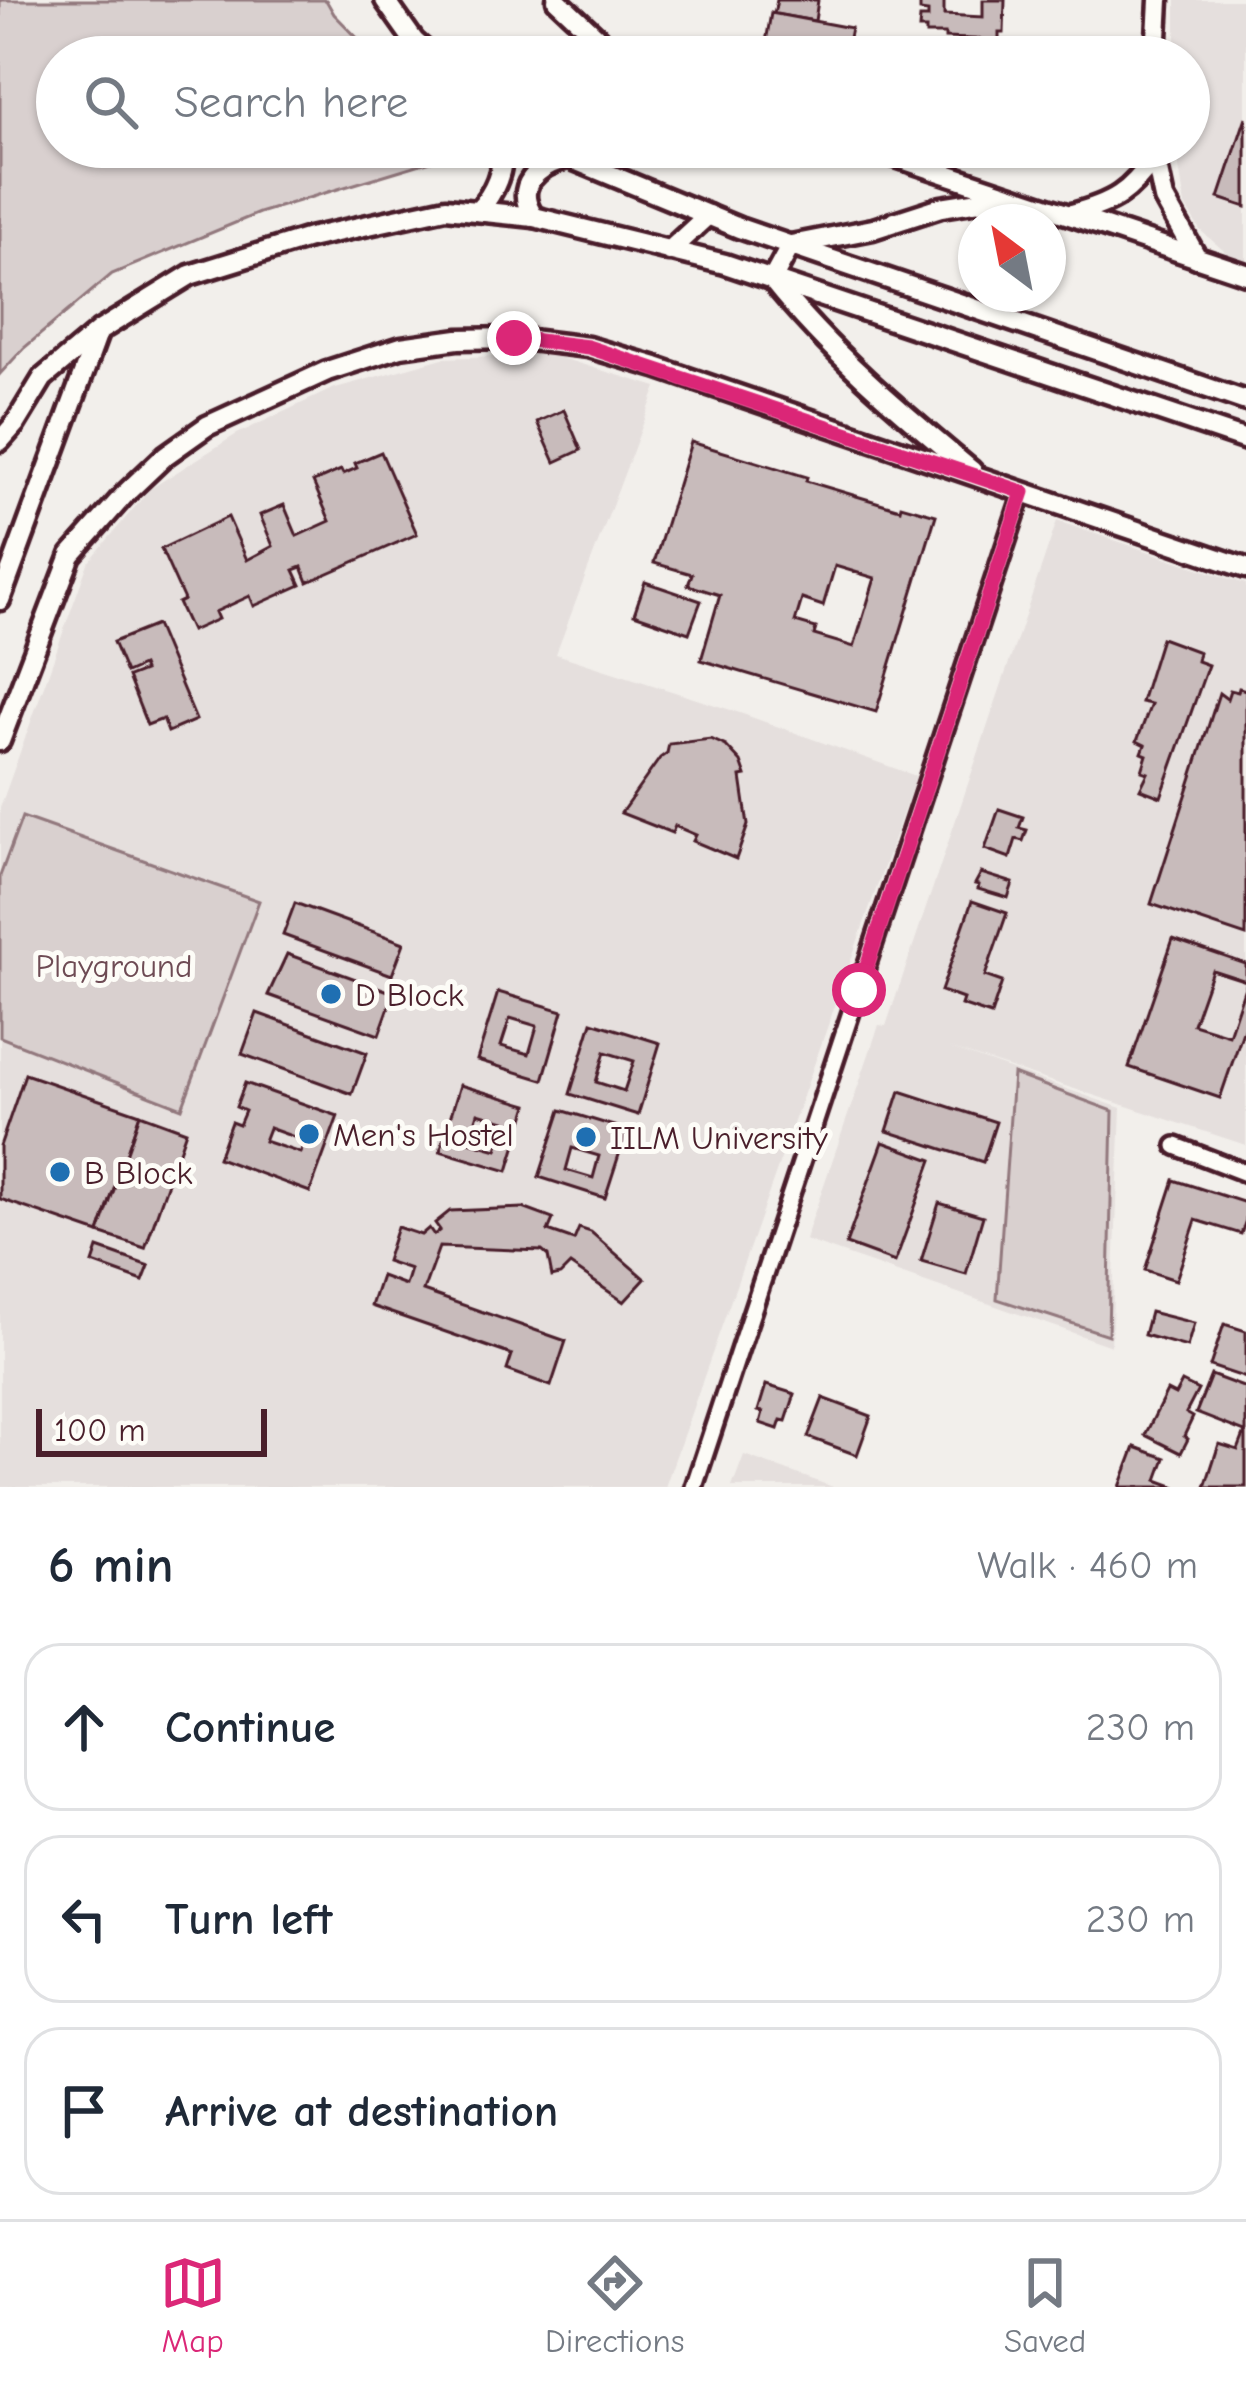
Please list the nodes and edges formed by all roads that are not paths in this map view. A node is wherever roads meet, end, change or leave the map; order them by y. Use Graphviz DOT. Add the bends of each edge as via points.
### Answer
graph roads {
  1 [pos="385,0"];
  2 [pos="557,0"];
  3 [pos="1159,0"];
  4 [pos="410,36"];
  5 [pos="595,36"];
  6 [pos="1157,36"];
  7 [pos="501,168"];
  8 [pos="543,168"];
  9 [pos="593,168"];
  10 [pos="929,168"];
  11 [pos="1143,168"];
  12 [pos="1157,168"];
  13 [pos="1012,196"];
  14 [pos="478,212"];
  15 [pos="708,215"];
  16 [pos="1069,215"];
  17 [pos="534,217"];
  18 [pos="791,245"];
  19 [pos="669,250"];
  20 [pos="1196,258"];
  21 [pos="1246,274"];
  22 [pos="772,280"];
  23 [pos="99,331"];
  24 [pos="1187,380"];
  25 [pos="1246,389"];
  26 [pos="1246,401"];
  27 [pos="1174,416"];
  28 [pos="1246,440"];
  29 [pos="0,441"];
  30 [pos="1246,453"];
  31 [pos="980,478"];
  32 [pos="1023,492"];
  33 [pos="1246,568"];
  34 [pos="0,600"];
  35 [pos="0,740"];
  36 [pos="1176,1146"];
  37 [pos="1246,1173"];
  38 [pos="694,1487"];
  1 -- 4 [label="street"];
  2 -- 5 [label="street"];
  3 -- 6 [label="street"];
  7 -- 14 [label="street"];
  8 -- 17 [label="street" via="526,200"];
  9 -- 15 [label="street"];
  10 -- 13 [label="street"];
  11 -- 16 [label="street" via="1126,193"];
  12 -- 20 [label="street" via="1164,199"];
  13 -- 16 [label="street"];
  13 -- 18 [label="street"];
  14 -- 17 [label="street"];
  14 -- 23 [label="street" via="446,208 209,269"];
  15 -- 18 [label="street"];
  15 -- 19 [label="street"];
  16 -- 20 [label="street"];
  17 -- 19 [label="street"];
  18 -- 22 [label="street"];
  18 -- 24 [label="street"];
  19 -- 22 [label="street"];
  20 -- 21 [label="street"];
  22 -- 27 [label="street"];
  22 -- 31 [label="street" via="875,390"];
  23 -- 29 [label="street" via="43,378"];
  23 -- 34 [label="street"];
  24 -- 25 [label="street"];
  24 -- 26 [label="street"];
  27 -- 28 [label="street"];
  27 -- 30 [label="street"];
  31 -- 32 [label="street"];
  31 -- 35 [label="street" via="588,347 514,338 401,347 207,426 126,493 71,555"];
  32 -- 33 [label="street"];
  32 -- 38 [label="street"];
  36 -- 37 [label="street"];
}
